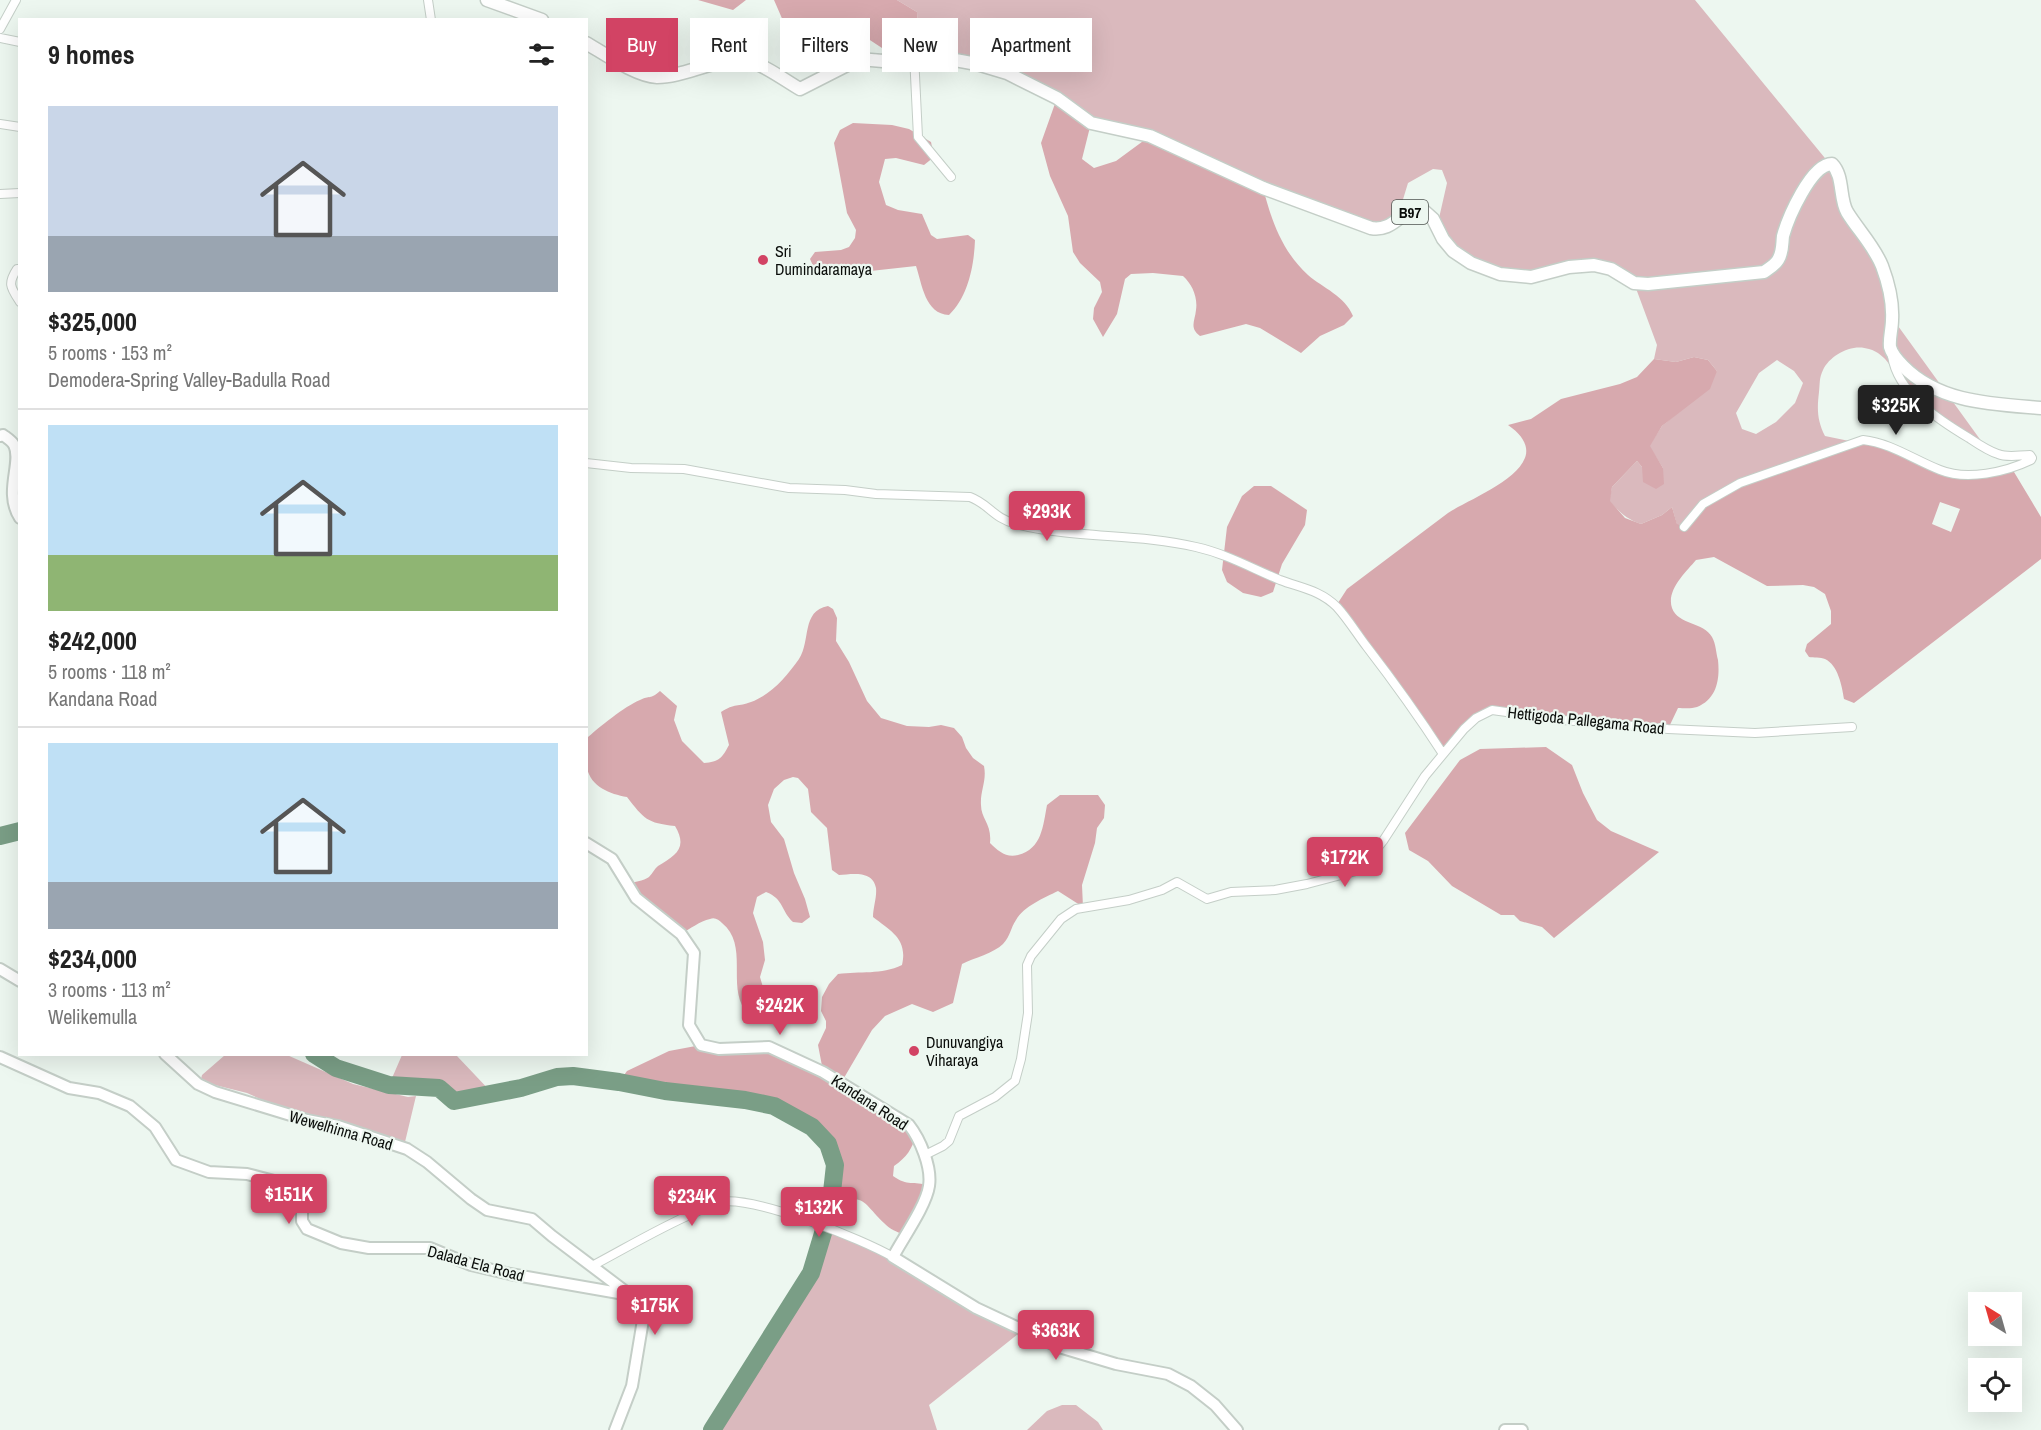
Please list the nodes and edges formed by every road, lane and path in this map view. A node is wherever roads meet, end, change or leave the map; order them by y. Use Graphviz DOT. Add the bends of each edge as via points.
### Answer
graph roads {
  1 [pos="16,0"];
  2 [pos="428,0"];
  3 [pos="488,0"];
  4 [pos="430,18"];
  5 [pos="537,18"];
  6 [pos="0,28"];
  7 [pos="0,38"];
  8 [pos="18,42"];
  9 [pos="588,44"];
  10 [pos="882,61"];
  11 [pos="958,61"];
  12 [pos="915,72"];
  13 [pos="0,124"];
  14 [pos="18,127"];
  15 [pos="951,177"];
  16 [pos="18,193"];
  17 [pos="0,194"];
  18 [pos="18,269"];
  19 [pos="18,299"];
  20 [pos="1890,349"];
  21 [pos="2041,408"];
  22 [pos="0,436"];
  23 [pos="18,451"];
  24 [pos="588,463"];
  25 [pos="18,515"];
  26 [pos="1684,527"];
  27 [pos="1852,727"];
  28 [pos="1443,754"];
  29 [pos="588,844"];
  30 [pos="0,969"];
  31 [pos="18,980"];
  32 [pos="167,1056"];
  33 [pos="0,1057"];
  34 [pos="925,1155"];
  35 [pos="893,1257"];
  36 [pos="592,1266"];
  37 [pos="630,1295"];
  38 [pos="615,1430"];
  39 [pos="1238,1430"];
  40 [pos="1504,1430"];
  41 [pos="1522,1430"];
  1 -- 6 [label="street"];
  2 -- 4 [label="street"];
  3 -- 5 [label="main road"];
  7 -- 8 [label="street"];
  9 -- 10 [label="main road, B97" via="643,74 678,74 723,63 751,62 800,89 859,59"];
  11 -- 20 [label="main road, B97" via="1007,73 1057,98 1090,123 1150,136 1263,188 1371,228 1381,230 1411,212 1423,210 1453,251 1500,274 1531,277 1594,264 1634,283 1648,284 1764,272 1778,261 1803,189 1823,167 1832,164 1846,210 1881,265 1893,319"];
  12 -- 15 [label="street" via="918,137"];
  13 -- 14 [label="street"];
  16 -- 17 [label="street"];
  18 -- 19 [label="street" via="10,279"];
  20 -- 21 [label="main road" via="1908,372 1940,390 1984,404"];
  20 -- 26 [label="street" via="1896,372 1931,412 1997,454 2030,455 2031,460 1992,472 1956,475 1863,440 1740,483 1703,504"];
  22 -- 23 [label="street"];
  23 -- 25 [label="street" via="12,490"];
  24 -- 28 [label="street" via="684,469 789,488 970,496 999,519 1016,524 1078,534 1142,538 1196,547 1242,561 1281,580 1314,590 1336,606 1412,706"];
  27 -- 28 [label="street, Hettigoda Pallegama Road" via="1755,733 1668,729 1492,710 1476,718"];
  28 -- 34 [label="street, Hettigoda Pallegama Road" via="1360,870 1307,884 1231,892 1207,899 1177,882 1129,900 1068,913 1027,965 1028,1013 1015,1081 959,1116 949,1141"];
  29 -- 34 [label="street, Kandana Road" via="612,859 636,898 681,934 694,953 689,1025 701,1045 719,1049 769,1047 813,1067 909,1125"];
  30 -- 31 [label="street"];
  32 -- 36 [label="street, Wewelhinna Road" via="198,1084 215,1092 307,1120 338,1125 407,1149 480,1205 532,1219"];
  33 -- 37 [label="street, Dalada Ela Road" via="69,1088 99,1093 130,1106 155,1127 176,1160 209,1172 247,1174 293,1186 302,1196 302,1221 307,1229 341,1243 369,1248 430,1248 510,1274"];
  34 -- 35 [label="street, Kandana Road" via="929,1186"];
  35 -- 36 [label="street" via="798,1217 760,1206 719,1202"];
  35 -- 39 [label="street" via="976,1308 1059,1347 1168,1374 1215,1405"];
  36 -- 37 [label="street, Wewelhinna Road"];
  37 -- 38 [label="street, Wewelhinna Road" via="644,1314 632,1386"];
  40 -- 41 [label="street"];
}
